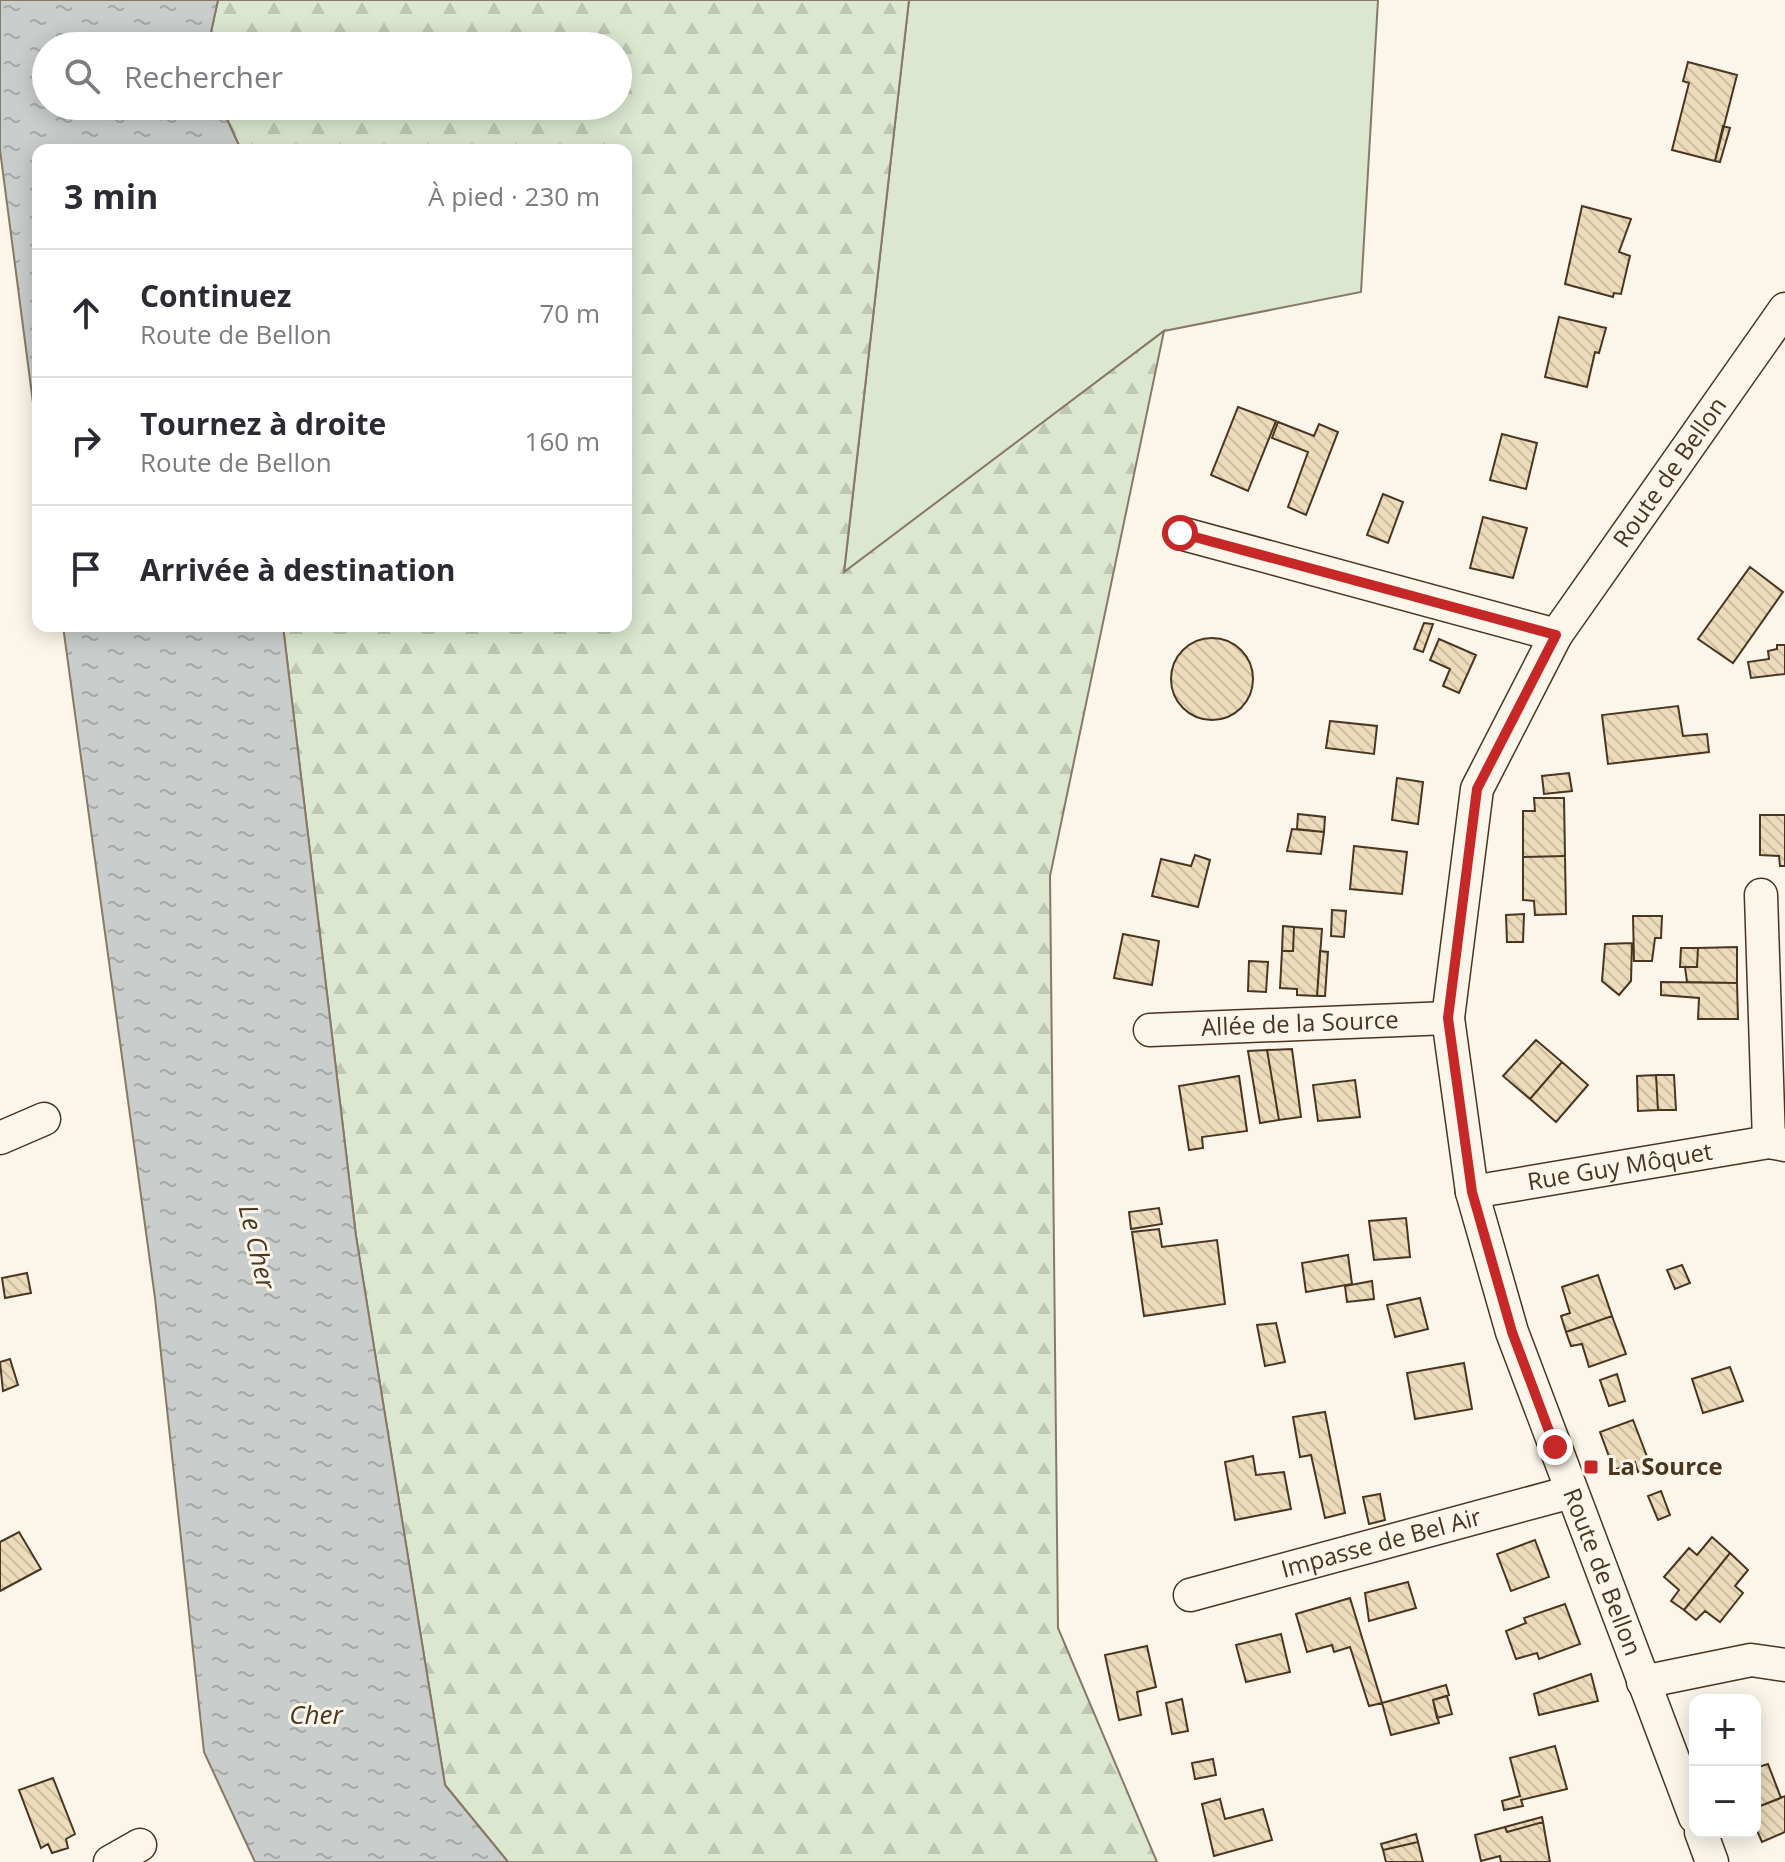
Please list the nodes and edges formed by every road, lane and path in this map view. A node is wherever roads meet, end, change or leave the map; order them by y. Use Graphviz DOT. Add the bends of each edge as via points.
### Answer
graph roads {
  1 [pos="1785,309"];
  2 [pos="1180,533"];
  3 [pos="1556,635"];
  4 [pos="1761,895"];
  5 [pos="1448,1018"];
  6 [pos="1150,1030"];
  7 [pos="44,1119"];
  8 [pos="0,1138"];
  9 [pos="1777,1144"];
  10 [pos="1472,1192"];
  11 [pos="1571,1492"];
  12 [pos="1190,1595"];
  13 [pos="1785,1665"];
  14 [pos="1643,1682"];
  15 [pos="1689,1801"];
  16 [pos="1703,1838"];
  17 [pos="140,1845"];
  18 [pos="110,1862"];
  19 [pos="1712,1862"];
  1 -- 3 [label="street, Route de Bellon"];
  2 -- 3 [label="street"];
  3 -- 5 [label="street, Route de Bellon" via="1477,789"];
  4 -- 9 [label="street, Rue Guy Môquet"];
  5 -- 6 [label="street, Allée de la Source"];
  5 -- 10 [label="street, Route de Bellon"];
  7 -- 8 [label="street"];
  9 -- 10 [label="street, Rue Guy Môquet"];
  10 -- 11 [label="street, Route de Bellon" via="1512,1332"];
  11 -- 12 [label="street, Impasse de Bel Air"];
  11 -- 14 [label="street, Route de Bellon"];
  13 -- 14 [label="street" via="1751,1660"];
  14 -- 15 [label="street, Route de Bellon"];
  16 -- 19 [label="street"];
  17 -- 18 [label="street"];
}
